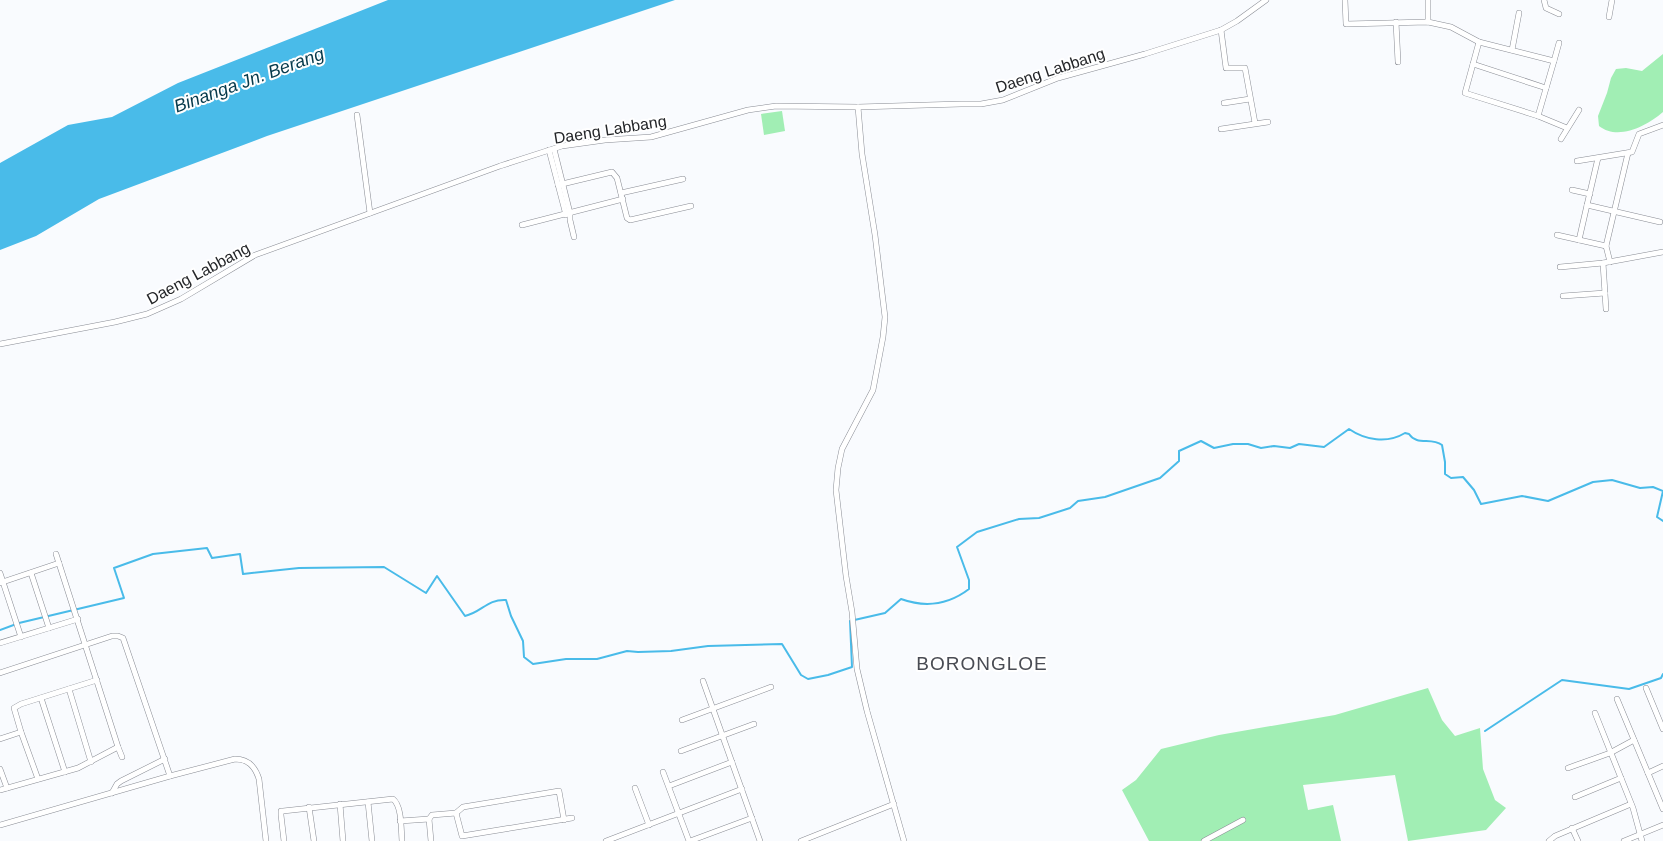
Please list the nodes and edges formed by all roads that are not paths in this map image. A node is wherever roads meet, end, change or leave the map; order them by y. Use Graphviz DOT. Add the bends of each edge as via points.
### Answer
graph roads {
  1 [pos="1266,0"];
  2 [pos="1345,0"];
  3 [pos="1428,0"];
  4 [pos="1544,0"];
  5 [pos="1612,0"];
  6 [pos="1518,13"];
  7 [pos="1559,14"];
  8 [pos="1609,17"];
  9 [pos="1396,22"];
  10 [pos="1428,22"];
  11 [pos="1221,30"];
  12 [pos="1479,42"];
  13 [pos="1559,43"];
  14 [pos="1512,50"];
  15 [pos="1554,61"];
  16 [pos="1398,62"];
  17 [pos="1473,64"];
  18 [pos="1546,88"];
  19 [pos="1250,99"];
  20 [pos="1224,103"];
  21 [pos="858,107"];
  22 [pos="1579,110"];
  23 [pos="357,115"];
  24 [pos="1538,116"];
  25 [pos="1268,122"];
  26 [pos="1254,123"];
  27 [pos="1663,125"];
  28 [pos="1567,128"];
  29 [pos="1221,129"];
  30 [pos="1561,139"];
  31 [pos="552,150"];
  32 [pos="1628,153"];
  33 [pos="1598,158"];
  34 [pos="1577,161"];
  35 [pos="683,179"];
  36 [pos="561,184"];
  37 [pos="1572,190"];
  38 [pos="621,193"];
  39 [pos="1590,194"];
  40 [pos="622,199"];
  41 [pos="691,206"];
  42 [pos="1587,206"];
  43 [pos="1616,212"];
  44 [pos="370,213"];
  45 [pos="568,214"];
  46 [pos="1660,222"];
  47 [pos="522,225"];
  48 [pos="1557,235"];
  49 [pos="574,237"];
  50 [pos="1580,240"];
  51 [pos="1606,246"];
  52 [pos="1663,252"];
  53 [pos="1610,262"];
  54 [pos="1602,263"];
  55 [pos="1560,267"];
  56 [pos="1605,292"];
  57 [pos="1563,296"];
  58 [pos="1606,309"];
  59 [pos="0,344"];
  60 [pos="56,554"];
  61 [pos="59,563"];
  62 [pos="0,573"];
  63 [pos="31,573"];
  64 [pos="1,583"];
  65 [pos="78,618"];
  66 [pos="49,628"];
  67 [pos="22,636"];
  68 [pos="0,643"];
  69 [pos="86,645"];
  70 [pos="0,673"];
  71 [pos="97,680"];
  72 [pos="703,681"];
  73 [pos="771,688"];
  74 [pos="1646,688"];
  75 [pos="70,689"];
  76 [pos="41,698"];
  77 [pos="1617,698"];
  78 [pos="713,709"];
  79 [pos="1595,713"];
  80 [pos="682,720"];
  81 [pos="754,724"];
  82 [pos="1663,729"];
  83 [pos="21,732"];
  84 [pos="722,735"];
  85 [pos="0,739"];
  86 [pos="1634,740"];
  87 [pos="118,747"];
  88 [pos="680,751"];
  89 [pos="1610,752"];
  90 [pos="122,757"];
  91 [pos="165,759"];
  92 [pos="91,762"];
  93 [pos="732,762"];
  94 [pos="1663,766"];
  95 [pos="1568,768"];
  96 [pos="0,769"];
  97 [pos="65,772"];
  98 [pos="664,772"];
  99 [pos="1648,773"];
  100 [pos="170,776"];
  101 [pos="1621,778"];
  102 [pos="38,780"];
  103 [pos="669,786"];
  104 [pos="7,788"];
  105 [pos="635,788"];
  106 [pos="742,789"];
  107 [pos="0,790"];
  108 [pos="112,793"];
  109 [pos="1574,797"];
  110 [pos="1661,798"];
  111 [pos="368,802"];
  112 [pos="340,804"];
  113 [pos="894,804"];
  114 [pos="1631,804"];
  115 [pos="309,807"];
  116 [pos="1663,810"];
  117 [pos="456,812"];
  118 [pos="679,814"];
  119 [pos="572,818"];
  120 [pos="752,818"];
  121 [pos="429,819"];
  122 [pos="564,820"];
  123 [pos="1243,820"];
  124 [pos="400,821"];
  125 [pos="0,825"];
  126 [pos="649,825"];
  127 [pos="1663,825"];
  128 [pos="1572,828"];
  129 [pos="1641,838"];
  130 [pos="462,839"];
  131 [pos="615,840"];
  132 [pos="266,841"];
  133 [pos="284,841"];
  134 [pos="314,841"];
  135 [pos="343,841"];
  136 [pos="372,841"];
  137 [pos="402,841"];
  138 [pos="430,841"];
  139 [pos="606,841"];
  140 [pos="689,841"];
  141 [pos="760,841"];
  142 [pos="801,841"];
  143 [pos="904,841"];
  144 [pos="1204,841"];
  145 [pos="1550,841"];
  146 [pos="1578,841"];
  147 [pos="1624,841"];
  1 -- 11 [label="street, Daeng Labbang"];
  2 -- 9 [label="street" via="1346,24"];
  3 -- 10 [label="street"];
  4 -- 7 [label="street" via="1546,8"];
  5 -- 8 [label="street"];
  6 -- 14 [label="street"];
  9 -- 10 [label="street"];
  9 -- 16 [label="street"];
  10 -- 12 [label="street" via="1451,27"];
  11 -- 19 [label="street" via="1226,68 1245,68"];
  11 -- 21 [label="street, Daeng Labbang" via="1063,77 998,101"];
  12 -- 14 [label="street"];
  12 -- 17 [label="street"];
  13 -- 15 [label="street"];
  14 -- 15 [label="street"];
  15 -- 18 [label="street"];
  17 -- 18 [label="street"];
  17 -- 24 [label="street" via="1465,93"];
  18 -- 24 [label="street"];
  19 -- 20 [label="street"];
  19 -- 26 [label="street"];
  21 -- 31 [label="street, Daeng Labbang" via="808,105 761,108 662,135 605,140"];
  21 -- 113 [label="street" via="885,317 872,390 842,449 836,490 857,669"];
  22 -- 28 [label="street"];
  23 -- 44 [label="street"];
  24 -- 28 [label="street"];
  25 -- 26 [label="street"];
  26 -- 29 [label="street"];
  27 -- 32 [label="street" via="1639,134 1632,152"];
  28 -- 30 [label="street"];
  31 -- 36 [label="street"];
  31 -- 44 [label="street, Daeng Labbang"];
  32 -- 33 [label="street"];
  32 -- 43 [label="street"];
  33 -- 34 [label="street"];
  33 -- 39 [label="street"];
  35 -- 38 [label="street"];
  36 -- 38 [label="street" via="612,172"];
  36 -- 45 [label="street"];
  37 -- 39 [label="street"];
  38 -- 40 [label="street"];
  39 -- 42 [label="street"];
  40 -- 41 [label="street" via="630,220"];
  40 -- 45 [label="street"];
  42 -- 43 [label="street"];
  42 -- 50 [label="street"];
  43 -- 46 [label="street"];
  43 -- 51 [label="street"];
  44 -- 59 [label="street, Daeng Labbang" via="256,255 181,299 147,314"];
  45 -- 47 [label="street"];
  45 -- 49 [label="street"];
  48 -- 50 [label="street"];
  50 -- 51 [label="street"];
  51 -- 53 [label="street"];
  52 -- 53 [label="street"];
  53 -- 54 [label="street"];
  54 -- 55 [label="street"];
  54 -- 56 [label="street"];
  56 -- 57 [label="street"];
  56 -- 58 [label="street"];
  60 -- 61 [label="street"];
  61 -- 63 [label="street"];
  61 -- 65 [label="street"];
  62 -- 64 [label="street"];
  63 -- 64 [label="street"];
  63 -- 66 [label="street"];
  64 -- 67 [label="street"];
  65 -- 66 [label="street"];
  65 -- 69 [label="street"];
  66 -- 67 [label="street"];
  67 -- 68 [label="street"];
  69 -- 70 [label="street"];
  69 -- 71 [label="street"];
  69 -- 91 [label="street" via="112,636 123,638"];
  71 -- 75 [label="street"];
  71 -- 87 [label="street"];
  72 -- 78 [label="street"];
  73 -- 78 [label="street"];
  74 -- 82 [label="street"];
  75 -- 76 [label="street"];
  75 -- 92 [label="street"];
  76 -- 83 [label="street" via="14,708"];
  76 -- 97 [label="street"];
  77 -- 86 [label="street"];
  78 -- 80 [label="street"];
  78 -- 84 [label="street"];
  79 -- 89 [label="street"];
  81 -- 84 [label="street"];
  83 -- 85 [label="street"];
  83 -- 102 [label="street"];
  84 -- 88 [label="street"];
  84 -- 93 [label="street"];
  86 -- 89 [label="street"];
  86 -- 99 [label="street"];
  87 -- 90 [label="street"];
  87 -- 92 [label="street"];
  89 -- 95 [label="street"];
  89 -- 101 [label="street"];
  91 -- 100 [label="street"];
  91 -- 108 [label="street" via="121,781"];
  92 -- 97 [label="street"];
  93 -- 103 [label="street"];
  93 -- 106 [label="street"];
  94 -- 99 [label="street"];
  96 -- 104 [label="street"];
  97 -- 102 [label="street"];
  98 -- 103 [label="street"];
  99 -- 110 [label="street"];
  100 -- 108 [label="street"];
  100 -- 132 [label="street" via="235,759 251,764 259,779"];
  101 -- 109 [label="street"];
  101 -- 114 [label="street"];
  102 -- 104 [label="street"];
  103 -- 118 [label="street"];
  104 -- 107 [label="street"];
  105 -- 126 [label="street"];
  106 -- 118 [label="street"];
  106 -- 120 [label="street"];
  108 -- 125 [label="street"];
  110 -- 116 [label="street"];
  111 -- 112 [label="street"];
  111 -- 124 [label="street" via="395,800"];
  111 -- 136 [label="street"];
  112 -- 115 [label="street"];
  112 -- 135 [label="street"];
  113 -- 142 [label="street"];
  113 -- 143 [label="street"];
  114 -- 128 [label="street"];
  114 -- 129 [label="street"];
  115 -- 133 [label="street" via="281,811"];
  115 -- 134 [label="street"];
  117 -- 121 [label="street" via="432,815"];
  117 -- 122 [label="street" via="463,806 559,791"];
  117 -- 130 [label="street"];
  118 -- 126 [label="street"];
  118 -- 140 [label="street"];
  119 -- 122 [label="street"];
  120 -- 140 [label="street"];
  120 -- 141 [label="street"];
  121 -- 124 [label="street"];
  121 -- 138 [label="street"];
  122 -- 130 [label="street"];
  123 -- 144 [label="street"];
  124 -- 137 [label="street"];
  126 -- 131 [label="street"];
  127 -- 129 [label="street"];
  128 -- 145 [label="street"];
  128 -- 146 [label="street"];
  129 -- 147 [label="street"];
  131 -- 139 [label="street"];
}
